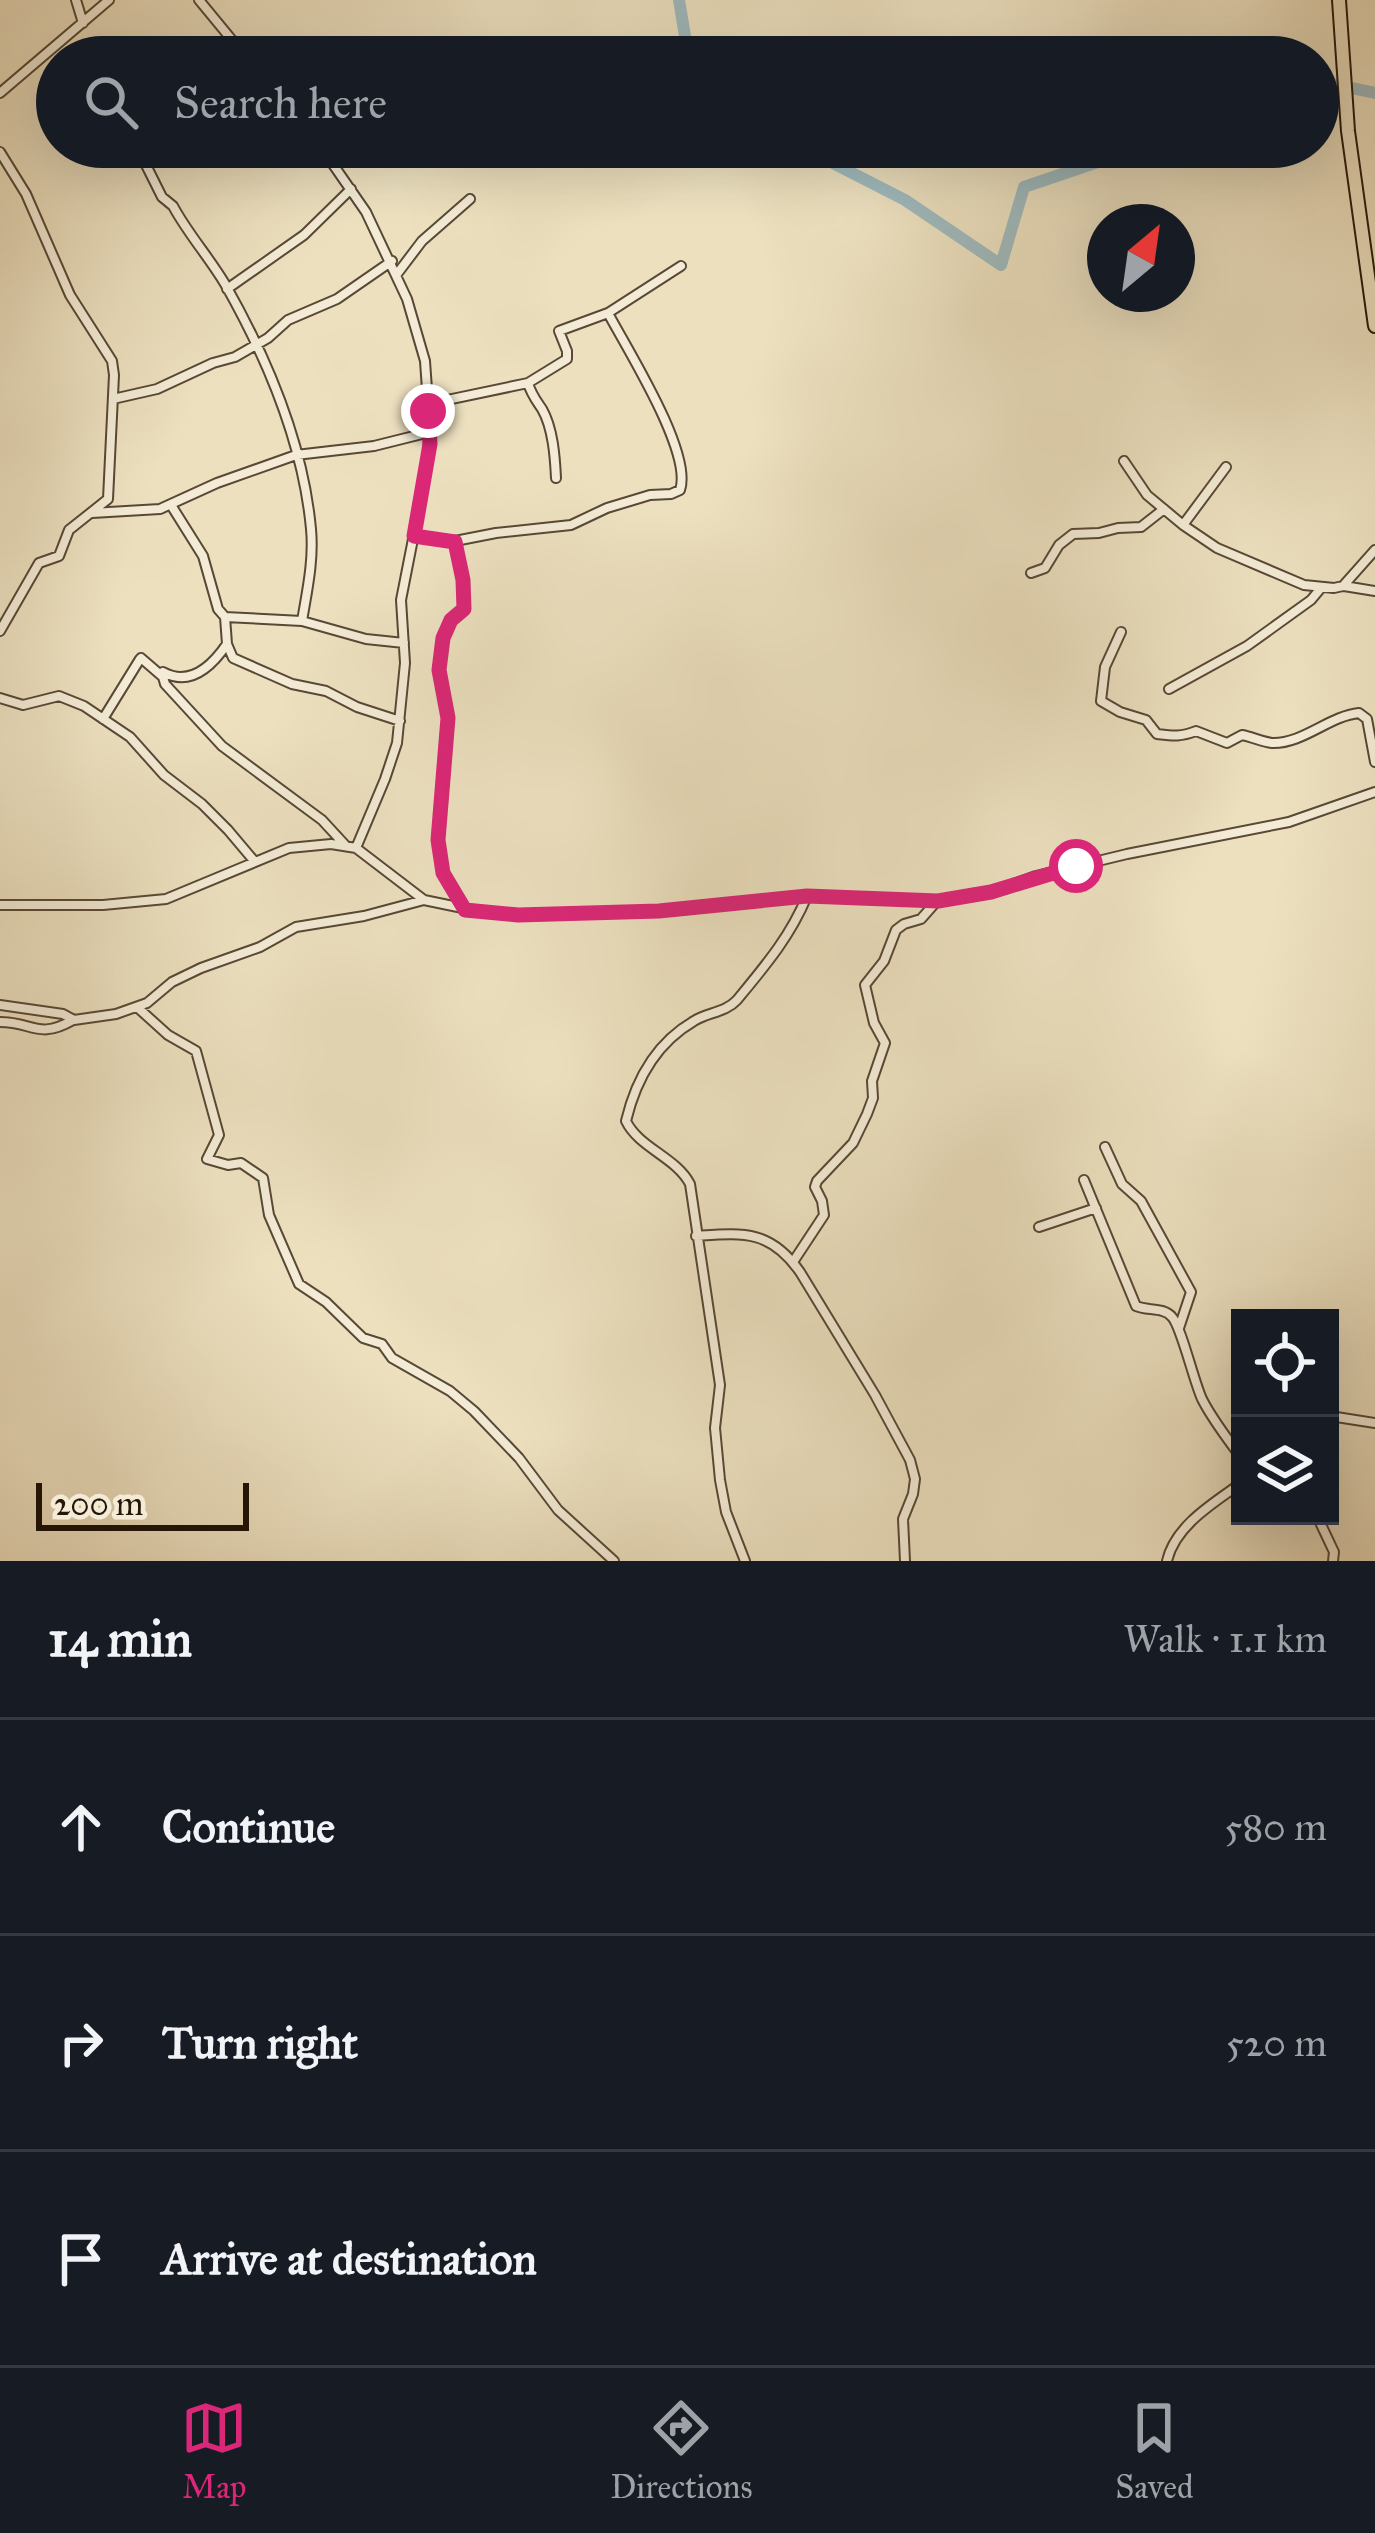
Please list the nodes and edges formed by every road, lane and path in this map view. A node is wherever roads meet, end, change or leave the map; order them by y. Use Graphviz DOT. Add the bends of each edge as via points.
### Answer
graph roads {
  1 [pos="76,0"];
  2 [pos="109,0"];
  3 [pos="199,0"];
  4 [pos="1339,0"];
  5 [pos="83,24"];
  6 [pos="69,36"];
  7 [pos="229,36"];
  8 [pos="36,63"];
  9 [pos="0,93"];
  10 [pos="0,152"];
  11 [pos="147,168"];
  12 [pos="336,168"];
  13 [pos="351,189"];
  14 [pos="470,199"];
  15 [pos="392,261"];
  16 [pos="681,266"];
  17 [pos="397,274"];
  18 [pos="227,289"];
  19 [pos="608,314"];
  20 [pos="1375,326"];
  21 [pos="256,345"];
  22 [pos="528,383"];
  23 [pos="113,399"];
  24 [pos="428,404"];
  25 [pos="430,432"];
  26 [pos="296,455"];
  27 [pos="1124,460"];
  28 [pos="1226,467"];
  29 [pos="556,478"];
  30 [pos="171,505"];
  31 [pos="1164,509"];
  32 [pos="91,513"];
  33 [pos="1183,525"];
  34 [pos="414,536"];
  35 [pos="455,542"];
  36 [pos="1375,550"];
  37 [pos="1030,573"];
  38 [pos="1342,586"];
  39 [pos="1321,587"];
  40 [pos="1375,591"];
  41 [pos="225,617"];
  42 [pos="302,621"];
  43 [pos="0,631"];
  44 [pos="1121,632"];
  45 [pos="404,643"];
  46 [pos="227,644"];
  47 [pos="141,658"];
  48 [pos="1169,689"];
  49 [pos="0,698"];
  50 [pos="103,719"];
  51 [pos="400,721"];
  52 [pos="1375,762"];
  53 [pos="1375,792"];
  54 [pos="351,847"];
  55 [pos="254,862"];
  56 [pos="807,896"];
  57 [pos="424,900"];
  58 [pos="938,901"];
  59 [pos="0,905"];
  60 [pos="465,910"];
  61 [pos="0,1005"];
  62 [pos="137,1007"];
  63 [pos="74,1020"];
  64 [pos="0,1022"];
  65 [pos="1105,1147"];
  66 [pos="1084,1180"];
  67 [pos="1096,1208"];
  68 [pos="1039,1227"];
  69 [pos="696,1236"];
  70 [pos="793,1262"];
  71 [pos="1179,1330"];
  72 [pos="1336,1417"];
  73 [pos="1375,1423"];
  74 [pos="1231,1442"];
  75 [pos="1231,1491"];
  76 [pos="1321,1525"];
  77 [pos="614,1561"];
  78 [pos="745,1561"];
  79 [pos="905,1561"];
  80 [pos="1167,1561"];
  81 [pos="1333,1561"];
  1 -- 5 [label="street"];
  2 -- 5 [label="street"];
  3 -- 7 [label="street"];
  4 -- 20 [label="highway"];
  5 -- 6 [label="street"];
  8 -- 9 [label="street"];
  10 -- 23 [label="street" via="112,361"];
  11 -- 18 [label="street"];
  12 -- 13 [label="street"];
  13 -- 15 [label="street"];
  13 -- 18 [label="street" via="304,236"];
  14 -- 17 [label="street"];
  15 -- 17 [label="street"];
  15 -- 21 [label="street"];
  16 -- 19 [label="street"];
  17 -- 24 [label="street" via="425,361"];
  18 -- 21 [label="street"];
  19 -- 22 [label="street" via="559,331 567,359"];
  19 -- 35 [label="street" via="681,461 680,490 571,525"];
  21 -- 23 [label="street"];
  21 -- 26 [label="street"];
  22 -- 24 [label="street"];
  22 -- 29 [label="street" via="543,412"];
  23 -- 32 [label="street" via="109,495"];
  24 -- 25 [label="street"];
  25 -- 26 [label="street"];
  25 -- 34 [label="street"];
  26 -- 30 [label="street"];
  26 -- 42 [label="street" via="311,528"];
  27 -- 31 [label="street"];
  28 -- 33 [label="street"];
  30 -- 32 [label="street"];
  30 -- 41 [label="street"];
  31 -- 33 [label="street"];
  31 -- 37 [label="street" via="1141,527 1073,534 1045,568"];
  32 -- 43 [label="street" via="69,530 59,556 39,563"];
  33 -- 39 [label="street" via="1245,562"];
  34 -- 35 [label="street"];
  34 -- 45 [label="street" via="401,600"];
  35 -- 60 [label="street" via="464,609 443,638 439,670 448,718 438,840 443,873"];
  36 -- 38 [label="street"];
  38 -- 39 [label="street"];
  38 -- 40 [label="street"];
  39 -- 48 [label="street" via="1247,646"];
  41 -- 42 [label="street"];
  41 -- 46 [label="street"];
  42 -- 45 [label="street"];
  44 -- 52 [label="street" via="1101,701 1146,720 1157,734 1196,731 1220,742 1242,735 1271,743 1359,712"];
  45 -- 51 [label="street"];
  46 -- 47 [label="street" via="184,679"];
  46 -- 51 [label="street" via="236,660"];
  47 -- 50 [label="street"];
  47 -- 54 [label="street" via="222,746"];
  49 -- 50 [label="street" via="23,705 59,696"];
  50 -- 55 [label="street" via="202,804"];
  51 -- 54 [label="street" via="386,779"];
  53 -- 58 [label="street" via="1289,822"];
  54 -- 55 [label="street" via="299,846"];
  54 -- 57 [label="street"];
  55 -- 59 [label="street" via="166,899"];
  56 -- 58 [label="street"];
  56 -- 60 [label="street" via="659,911"];
  56 -- 69 [label="street" via="783,944 730,1007 696,1019 655,1053 627,1114 629,1129 685,1174"];
  57 -- 60 [label="street"];
  57 -- 62 [label="street" via="296,927 172,982"];
  58 -- 70 [label="street" via="896,930 866,985 885,1042 872,1103 853,1143 814,1187 824,1215"];
  61 -- 63 [label="street"];
  62 -- 63 [label="street"];
  62 -- 77 [label="street" via="196,1051 218,1127 207,1159 241,1163 263,1178 269,1216 299,1284 491,1426 558,1510"];
  63 -- 64 [label="street" via="46,1030"];
  65 -- 71 [label="street" via="1191,1292"];
  66 -- 67 [label="street"];
  67 -- 68 [label="street"];
  67 -- 71 [label="street" via="1136,1306 1170,1314"];
  69 -- 70 [label="street" via="752,1234"];
  69 -- 78 [label="street" via="720,1385 720,1480"];
  70 -- 79 [label="street" via="910,1460 916,1479 903,1519"];
  71 -- 74 [label="street" via="1203,1400"];
  72 -- 73 [label="street"];
  75 -- 80 [label="street" via="1184,1528"];
  76 -- 81 [label="street"];
}
